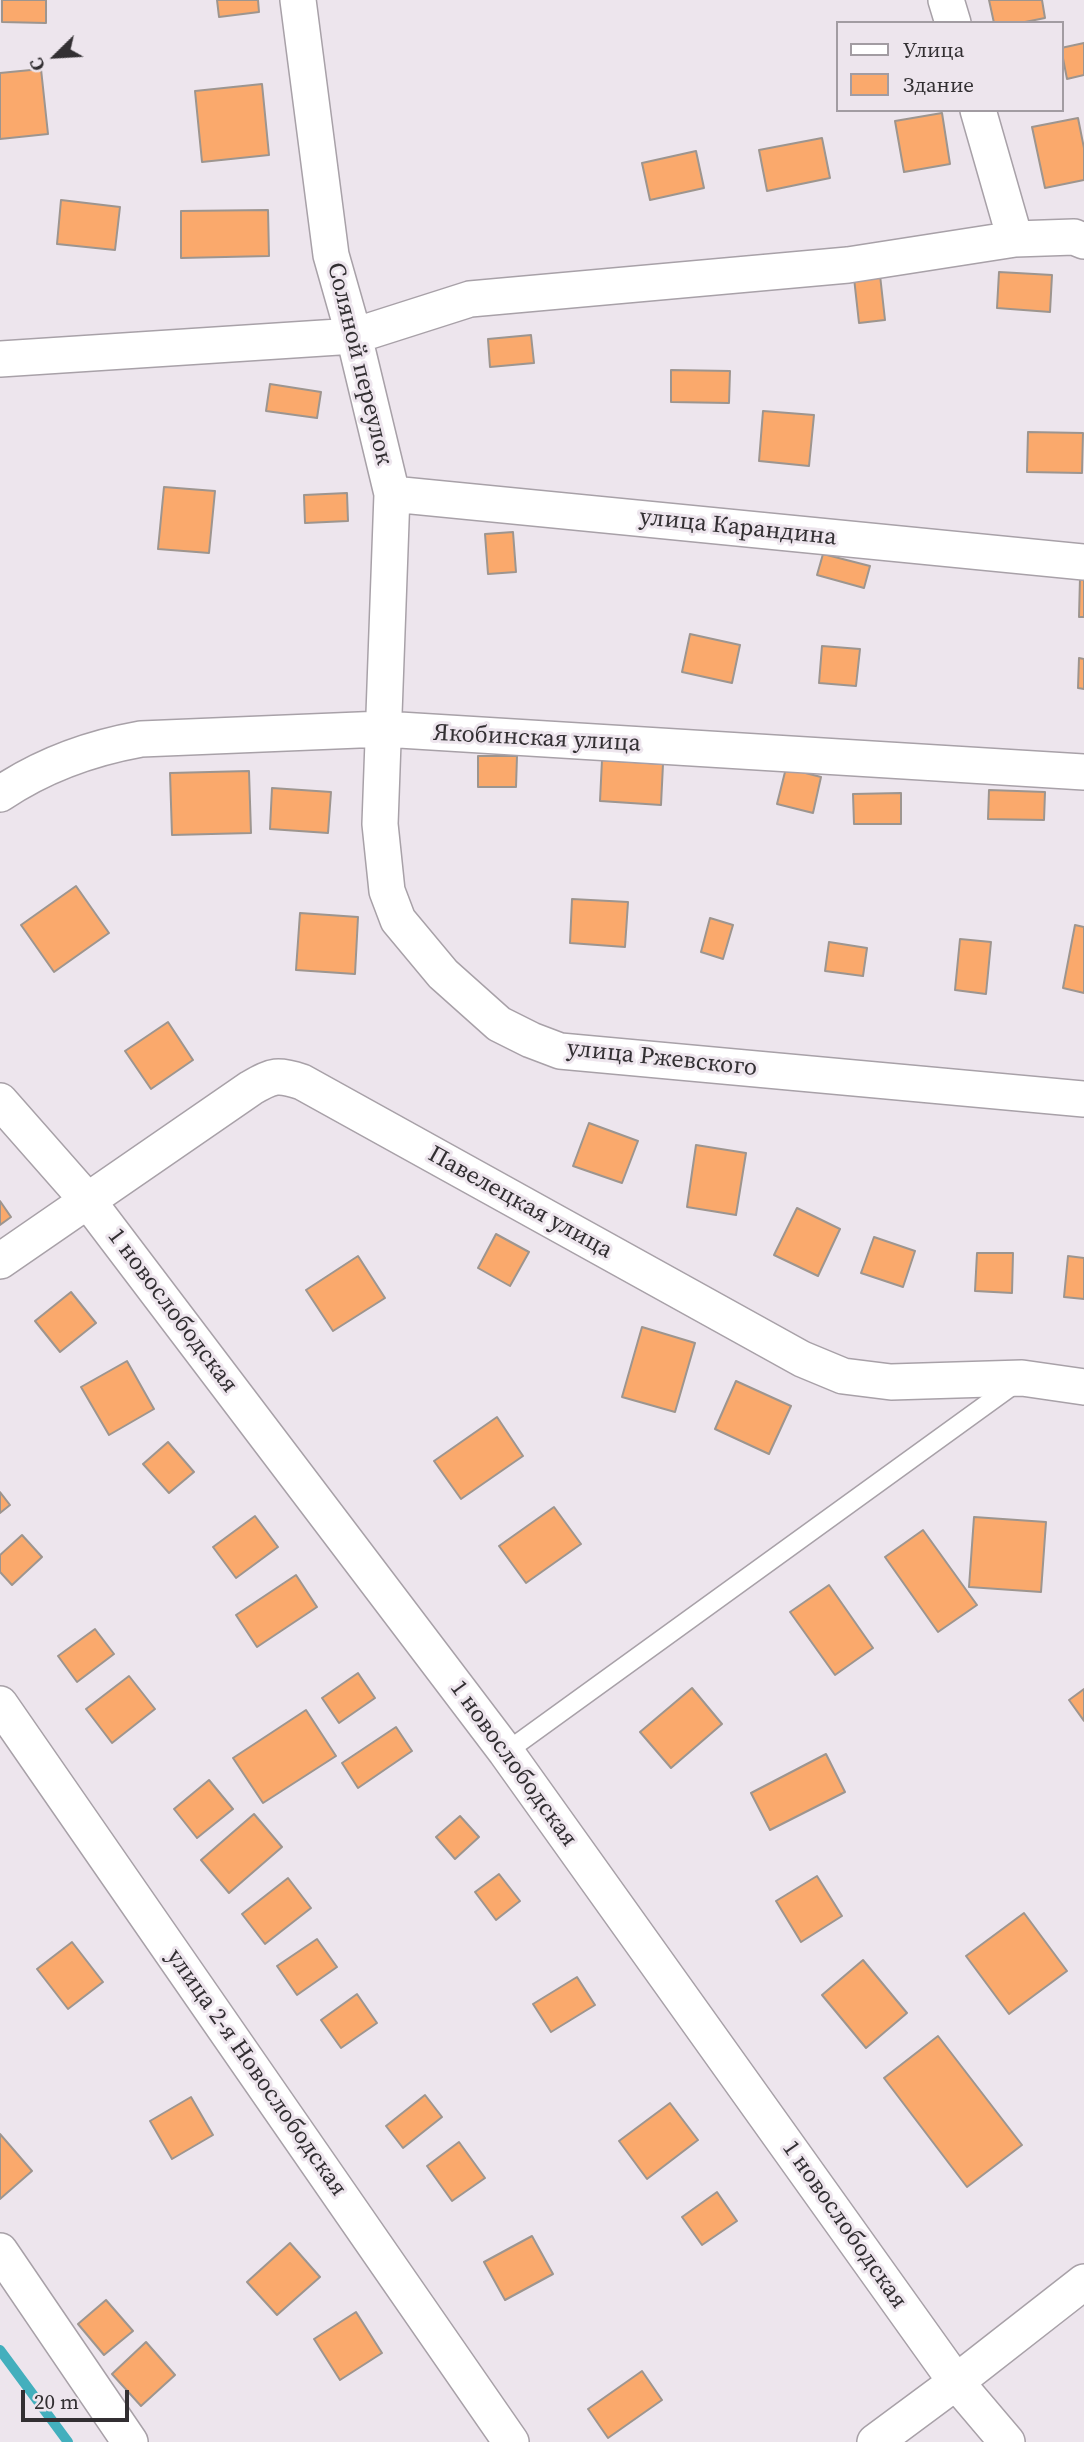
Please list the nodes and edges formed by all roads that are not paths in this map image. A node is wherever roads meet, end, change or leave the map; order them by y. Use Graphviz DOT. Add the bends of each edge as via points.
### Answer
graph roads {
  1 [pos="298,0"];
  2 [pos="946,0"];
  3 [pos="952,21"];
  4 [pos="979,112"];
  5 [pos="1015,239"];
  6 [pos="1084,241"];
  7 [pos="354,336"];
  8 [pos="0,359"];
  9 [pos="392,495"];
  10 [pos="1084,562"];
  11 [pos="383,729"];
  12 [pos="1084,772"];
  13 [pos="0,794"];
  14 [pos="1084,1099"];
  15 [pos="0,1101"];
  16 [pos="88,1201"];
  17 [pos="0,1261"];
  18 [pos="1022,1378"];
  19 [pos="1084,1387"];
  20 [pos="0,1704"];
  21 [pos="506,1752"];
  22 [pos="0,2251"];
  23 [pos="1084,2282"];
  24 [pos="956,2382"];
  25 [pos="131,2442"];
  26 [pos="511,2442"];
  27 [pos="875,2442"];
  28 [pos="1007,2442"];
  1 -- 7 [label="street, Соляной переулок" via="331,255"];
  2 -- 3 [label="street"];
  4 -- 5 [label="street"];
  5 -- 6 [label="street" via="1074,237"];
  5 -- 7 [label="street" via="848,265 470,299"];
  7 -- 8 [label="street"];
  7 -- 9 [label="street, Соляной переулок"];
  9 -- 10 [label="street, улица Карандина"];
  9 -- 11 [label="street, Соляной переулок"];
  11 -- 12 [label="street, Якобинская улица"];
  11 -- 13 [label="street, Якобинская улица" via="141,739 75,755"];
  11 -- 14 [label="street, улица Ржевского" via="380,824 387,891 398,920 443,974 499,1024 560,1051"];
  15 -- 16 [label="street, 1 новослободская"];
  16 -- 17 [label="street, Павелецкая улица"];
  16 -- 18 [label="street, Павелецкая улица" via="251,1088 283,1075 802,1359 843,1376 891,1382"];
  16 -- 21 [label="street, 1 новослободская"];
  18 -- 19 [label="street, Павелецкая улица"];
  18 -- 21 [label="lane"];
  20 -- 26 [label="street, улица 2-я Новослободская"];
  21 -- 24 [label="street, 1 новослободская"];
  22 -- 25 [label="street"];
  23 -- 24 [label="street"];
  24 -- 27 [label="street"];
  24 -- 28 [label="street, 1 новослободская"];
}
